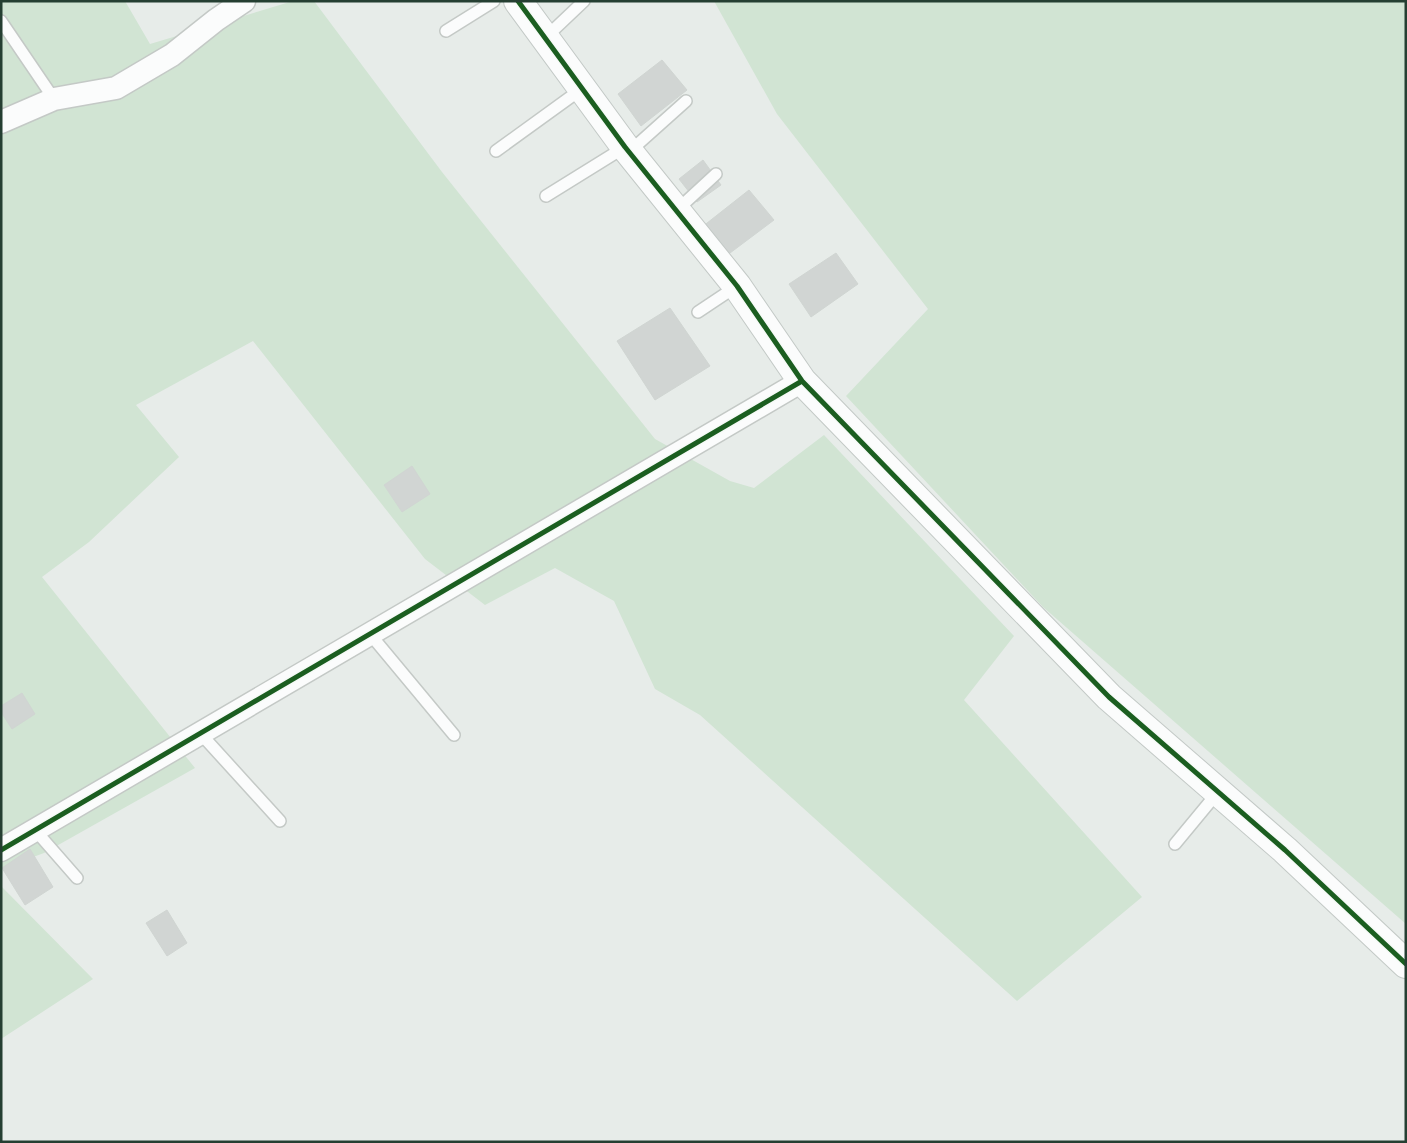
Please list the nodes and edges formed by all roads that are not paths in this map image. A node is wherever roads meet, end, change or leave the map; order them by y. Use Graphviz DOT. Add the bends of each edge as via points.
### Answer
graph roads {
  1 [pos="244,1"];
  2 [pos="494,1"];
  3 [pos="518,1"];
  4 [pos="584,1"];
  5 [pos="1,21"];
  6 [pos="446,31"];
  7 [pos="545,38"];
  8 [pos="582,88"];
  9 [pos="54,99"];
  10 [pos="686,101"];
  11 [pos="1,122"];
  12 [pos="627,150"];
  13 [pos="496,152"];
  14 [pos="716,174"];
  15 [pos="546,196"];
  16 [pos="676,210"];
  17 [pos="737,286"];
  18 [pos="698,312"];
  19 [pos="802,381"];
  20 [pos="370,634"];
  21 [pos="200,734"];
  22 [pos="454,735"];
  23 [pos="1218,792"];
  24 [pos="280,821"];
  25 [pos="35,830"];
  26 [pos="1174,844"];
  27 [pos="1,850"];
  28 [pos="77,878"];
  29 [pos="1406,964"];
  1 -- 9 [label="street" via="172,54 116,88"];
  2 -- 6 [label="lane"];
  3 -- 7 [label="street"];
  4 -- 7 [label="lane"];
  5 -- 9 [label="lane"];
  7 -- 8 [label="street"];
  8 -- 12 [label="street"];
  8 -- 13 [label="lane"];
  9 -- 11 [label="street"];
  10 -- 12 [label="lane"];
  12 -- 15 [label="lane"];
  12 -- 16 [label="street"];
  14 -- 16 [label="lane"];
  16 -- 17 [label="street"];
  17 -- 18 [label="lane"];
  17 -- 19 [label="street"];
  19 -- 20 [label="street"];
  19 -- 23 [label="street" via="1109,697"];
  20 -- 21 [label="street"];
  20 -- 22 [label="lane"];
  21 -- 24 [label="lane"];
  21 -- 25 [label="street"];
  23 -- 26 [label="lane"];
  23 -- 29 [label="street"];
  25 -- 27 [label="street"];
  25 -- 28 [label="lane"];
}
